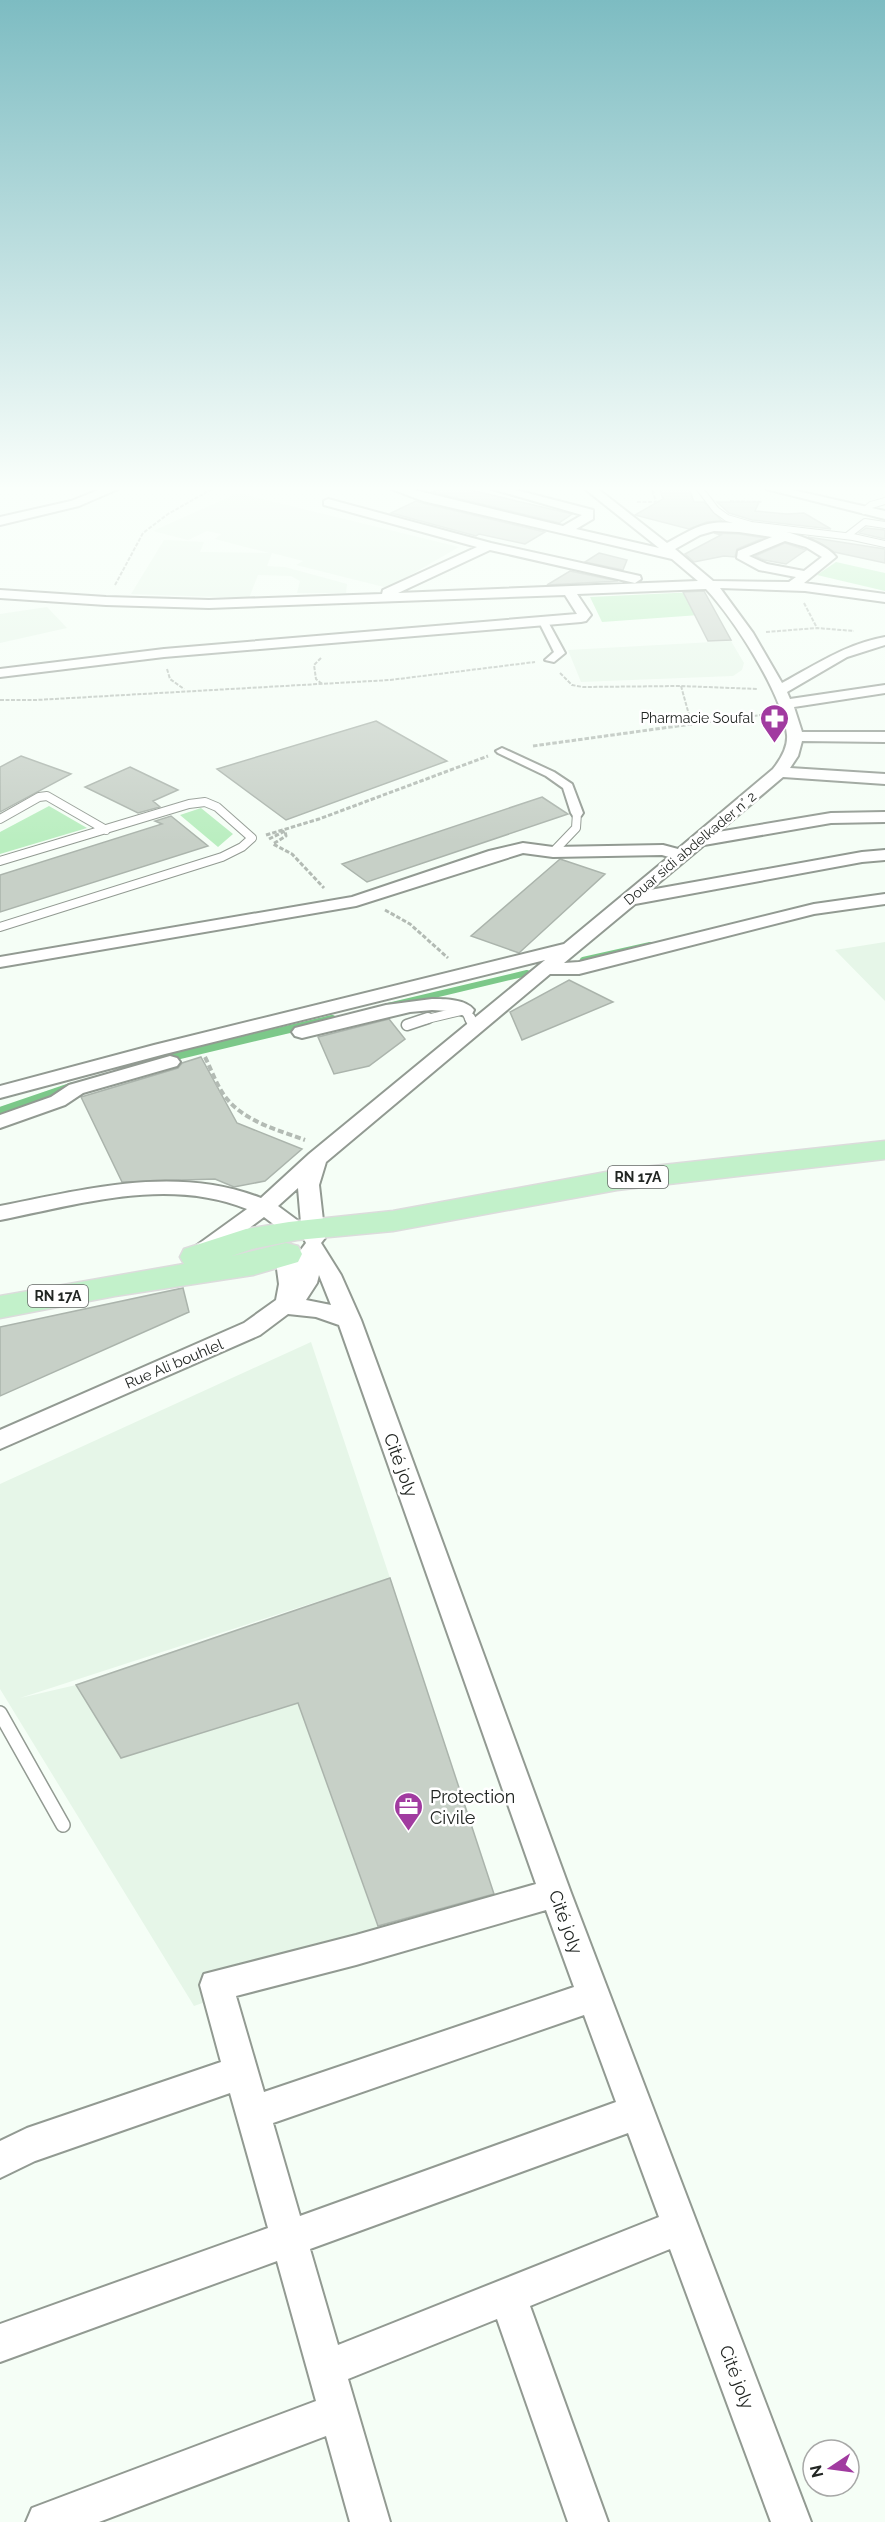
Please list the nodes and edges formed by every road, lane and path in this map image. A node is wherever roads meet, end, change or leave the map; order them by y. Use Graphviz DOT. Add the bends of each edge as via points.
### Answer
graph roads {
  1 [pos="579,607"];
  2 [pos="727,607"];
  3 [pos="805,607"];
  4 [pos="544,622"];
  5 [pos="817,628"];
  6 [pos="747,633"];
  7 [pos="316,639"];
  8 [pos="881,641"];
  9 [pos="164,653"];
  10 [pos="550,660"];
  11 [pos="0,673"];
  12 [pos="322,684"];
  13 [pos="681,686"];
  14 [pos="885,689"];
  15 [pos="779,690"];
  16 [pos="189,691"];
  17 [pos="0,700"];
  18 [pos="785,704"];
  19 [pos="692,724"];
  20 [pos="795,736"];
  21 [pos="885,737"];
  22 [pos="502,751"];
  23 [pos="778,772"];
  24 [pos="885,778"];
  25 [pos="577,813"];
  26 [pos="885,817"];
  27 [pos="0,819"];
  28 [pos="106,830"];
  29 [pos="701,840"];
  30 [pos="262,842"];
  31 [pos="553,852"];
  32 [pos="682,855"];
  33 [pos="885,855"];
  34 [pos="0,861"];
  35 [pos="630,899"];
  36 [pos="885,899"];
  37 [pos="356,901"];
  38 [pos="0,927"];
  39 [pos="568,949"];
  40 [pos="0,962"];
  41 [pos="488,969"];
  42 [pos="547,969"];
  43 [pos="465,1010"];
  44 [pos="407,1025"];
  45 [pos="475,1028"];
  46 [pos="203,1054"];
  47 [pos="0,1092"];
  48 [pos="0,1122"];
  49 [pos="313,1150"];
  50 [pos="885,1150"];
  51 [pos="0,1213"];
  52 [pos="295,1238"];
  53 [pos="115,1285"];
  54 [pos="286,1306"];
  55 [pos="0,1307"];
  56 [pos="349,1320"];
  57 [pos="0,1440"];
  58 [pos="0,1713"];
  59 [pos="63,1826"];
  60 [pos="555,1893"];
  61 [pos="593,1996"];
  62 [pos="241,2072"];
  63 [pos="637,2112"];
  64 [pos="252,2113"];
  65 [pos="0,2160"];
  66 [pos="680,2227"];
  67 [pos="289,2239"];
  68 [pos="508,2297"];
  69 [pos="0,2343"];
  70 [pos="326,2368"];
  71 [pos="338,2412"];
  72 [pos="46,2522"];
  73 [pos="370,2522"];
  74 [pos="588,2522"];
  75 [pos="791,2522"];
  1 -- 4 [label="street" via="584,615"];
  2 -- 6 [label="street"];
  3 -- 5 [label="path"];
  4 -- 7 [label="street" via="332,633"];
  4 -- 10 [label="street" via="560,653"];
  5 -- 6 [label="path"];
  5 -- 8 [label="path" via="856,631"];
  6 -- 15 [label="street"];
  7 -- 9 [label="street"];
  7 -- 12 [label="path" via="324,652 314,665 316,679"];
  8 -- 15 [label="street" via="823,662"];
  9 -- 11 [label="street"];
  9 -- 16 [label="path" via="170,679"];
  10 -- 12 [label="path" via="390,680"];
  10 -- 13 [label="path" via="572,685"];
  12 -- 16 [label="path"];
  13 -- 15 [label="path"];
  13 -- 19 [label="path"];
  14 -- 18 [label="street"];
  15 -- 18 [label="street"];
  16 -- 17 [label="path"];
  18 -- 20 [label="street"];
  20 -- 21 [label="street"];
  20 -- 23 [label="street, Douar sidi abdelkader n° 2" via="790,758"];
  22 -- 25 [label="street" via="568,786"];
  23 -- 24 [label="street"];
  23 -- 29 [label="street, Douar sidi abdelkader n° 2"];
  25 -- 31 [label="lane" via="576,828"];
  26 -- 29 [label="street" via="831,818"];
  27 -- 28 [label="lane" via="47,796"];
  28 -- 34 [label="lane"];
  28 -- 38 [label="lane" via="205,802 217,807 252,837 222,857"];
  29 -- 32 [label="street, Douar sidi abdelkader n° 2"];
  30 -- 37 [label="path" via="285,831 286,836 273,844 292,854 334,898"];
  31 -- 32 [label="street" via="640,849"];
  31 -- 37 [label="street" via="524,848 504,852"];
  32 -- 35 [label="street, Douar sidi abdelkader n° 2"];
  33 -- 35 [label="street"];
  35 -- 39 [label="street, Douar sidi abdelkader n° 2"];
  36 -- 42 [label="street" via="814,909 579,968"];
  37 -- 40 [label="street"];
  37 -- 41 [label="path" via="372,902 410,924 464,969"];
  39 -- 41 [label="street"];
  39 -- 42 [label="street, Douar sidi abdelkader n° 2"];
  41 -- 47 [label="street"];
  42 -- 45 [label="street, Douar sidi abdelkader n° 2"];
  43 -- 44 [label="lane"];
  43 -- 45 [label="lane"];
  43 -- 46 [label="street" via="458,1005 422,1004"];
  45 -- 49 [label="street, Douar sidi abdelkader n° 2"];
  46 -- 48 [label="street" via="76,1089 58,1101"];
  46 -- 49 [label="path" via="227,1099 252,1119"];
  49 -- 52 [label="street, Douar sidi abdelkader n° 2"];
  49 -- 52 [label="street"];
  50 -- 52 [label="main road, RN 17A" via="617,1180"];
  51 -- 52 [label="street" via="159,1187 212,1191 234,1196"];
  52 -- 53 [label="main road, RN 17A" via="246,1240"];
  52 -- 53 [label="main road, RN 17A" via="253,1263"];
  52 -- 54 [label="street, Rue Ali bouhlel" via="306,1283"];
  52 -- 56 [label="street, Cité joly" via="330,1275"];
  53 -- 55 [label="main road, RN 17A"];
  54 -- 56 [label="street" via="319,1309"];
  54 -- 57 [label="street, Rue Ali bouhlel" via="232,1339"];
  56 -- 60 [label="street, Cité joly"];
  58 -- 59 [label="lane"];
  60 -- 61 [label="street, Cité joly"];
  60 -- 62 [label="street" via="216,1985"];
  61 -- 63 [label="street, Cité joly"];
  61 -- 64 [label="street"];
  62 -- 64 [label="street"];
  62 -- 65 [label="street" via="27,2146"];
  63 -- 66 [label="street, Cité joly"];
  63 -- 67 [label="street"];
  64 -- 67 [label="street"];
  66 -- 68 [label="street"];
  66 -- 75 [label="street, Cité joly"];
  67 -- 69 [label="street"];
  67 -- 70 [label="street"];
  68 -- 70 [label="street"];
  68 -- 74 [label="street"];
  70 -- 71 [label="street"];
  71 -- 72 [label="street"];
  71 -- 73 [label="street"];
}
